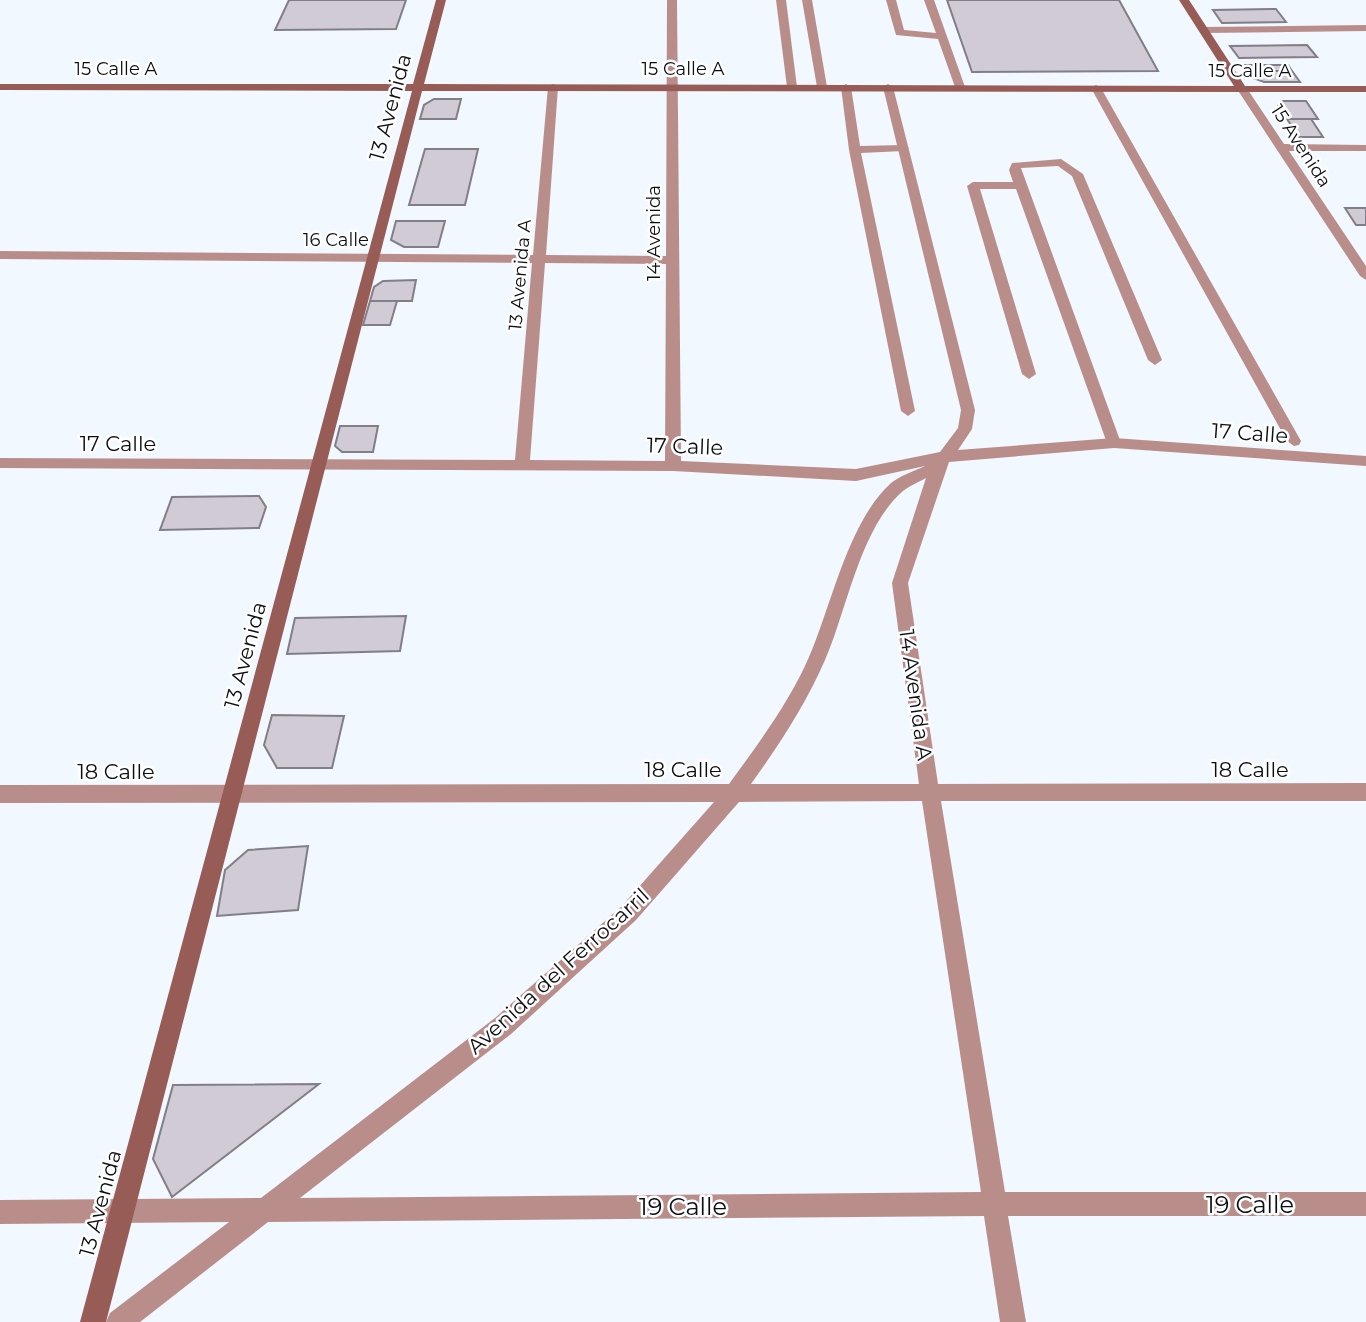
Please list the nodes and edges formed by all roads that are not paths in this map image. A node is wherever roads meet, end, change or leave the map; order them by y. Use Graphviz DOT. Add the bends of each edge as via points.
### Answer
graph roads {
  1 [pos="441,0"];
  2 [pos="672,0"];
  3 [pos="781,0"];
  4 [pos="807,0"];
  5 [pos="891,0"];
  6 [pos="929,0"];
  7 [pos="1184,0"];
  8 [pos="1366,28"];
  9 [pos="1204,30"];
  10 [pos="942,36"];
  11 [pos="846,86"];
  12 [pos="0,87"];
  13 [pos="418,87"];
  14 [pos="553,87"];
  15 [pos="672,87"];
  16 [pos="792,87"];
  17 [pos="822,87"];
  18 [pos="888,87"];
  19 [pos="960,87"];
  20 [pos="1096,88"];
  21 [pos="1109,88"];
  22 [pos="1242,89"];
  23 [pos="1366,89"];
  24 [pos="1115,119"];
  25 [pos="903,148"];
  26 [pos="1280,148"];
  27 [pos="1366,148"];
  28 [pos="855,150"];
  29 [pos="1021,185"];
  30 [pos="0,255"];
  31 [pos="373,258"];
  32 [pos="538,259"];
  33 [pos="671,260"];
  34 [pos="1365,272"];
  35 [pos="1155,360"];
  36 [pos="1029,374"];
  37 [pos="908,411"];
  38 [pos="1294,441"];
  39 [pos="1114,443"];
  40 [pos="940,461"];
  41 [pos="1366,461"];
  42 [pos="0,463"];
  43 [pos="318,465"];
  44 [pos="522,465"];
  45 [pos="673,466"];
  46 [pos="735,792"];
  47 [pos="930,792"];
  48 [pos="1366,792"];
  49 [pos="232,793"];
  50 [pos="0,794"];
  51 [pos="994,1203"];
  52 [pos="1366,1204"];
  53 [pos="262,1210"];
  54 [pos="121,1211"];
  55 [pos="0,1212"];
  56 [pos="93,1322"];
  57 [pos="119,1322"];
  58 [pos="1013,1322"];
  1 -- 13 [label="street, 13 Avenida"];
  2 -- 15 [label="street, 14 Avenida"];
  3 -- 16 [label="street"];
  4 -- 17 [label="street"];
  5 -- 10 [label="street" via="900,33"];
  6 -- 10 [label="street"];
  7 -- 9 [label="street, 15 Avenida"];
  8 -- 9 [label="street"];
  9 -- 22 [label="street, 15 Avenida"];
  10 -- 19 [label="street"];
  11 -- 17 [label="street, 15 Calle A"];
  11 -- 18 [label="street, 15 Calle A"];
  11 -- 28 [label="street"];
  12 -- 13 [label="street, 15 Calle A"];
  13 -- 14 [label="street, 15 Calle A"];
  13 -- 31 [label="street, 13 Avenida"];
  14 -- 15 [label="street, 15 Calle A"];
  14 -- 32 [label="street, 13 Avenida A"];
  15 -- 16 [label="street, 15 Calle A"];
  15 -- 33 [label="street, 14 Avenida"];
  16 -- 17 [label="street, 15 Calle A"];
  18 -- 19 [label="street, 15 Calle A"];
  18 -- 25 [label="street, 14 Avenida A"];
  19 -- 20 [label="street, 15 Calle A"];
  20 -- 21 [label="street, 15 Calle A"];
  20 -- 24 [label="street"];
  21 -- 22 [label="street, 15 Calle A"];
  21 -- 24 [label="street"];
  22 -- 23 [label="street, 15 Calle A"];
  22 -- 26 [label="street, 15 Avenida"];
  24 -- 38 [label="street"];
  25 -- 28 [label="street"];
  25 -- 40 [label="street, 14 Avenida A" via="968,410 965,429"];
  26 -- 27 [label="street"];
  26 -- 34 [label="street, 15 Avenida"];
  28 -- 37 [label="street"];
  29 -- 35 [label="street" via="1016,170 1024,162 1071,166"];
  29 -- 36 [label="street" via="972,186"];
  29 -- 39 [label="street"];
  30 -- 31 [label="street, 16 Calle"];
  31 -- 32 [label="street, 16 Calle"];
  31 -- 43 [label="street, 13 Avenida"];
  32 -- 33 [label="street, 16 Calle"];
  32 -- 44 [label="street, 13 Avenida A"];
  33 -- 45 [label="street, 14 Avenida"];
  39 -- 40 [label="street, 17 Calle" via="1006,450"];
  39 -- 41 [label="street, 17 Calle"];
  40 -- 45 [label="street, 17 Calle" via="856,475"];
  40 -- 46 [label="street, Avenida del Ferrocarril" via="898,486 874,514 817,659 780,728"];
  40 -- 47 [label="street, 14 Avenida A" via="900,583"];
  42 -- 43 [label="street, 17 Calle"];
  43 -- 44 [label="street, 17 Calle"];
  43 -- 49 [label="street, 13 Avenida"];
  44 -- 45 [label="street, 17 Calle"];
  46 -- 47 [label="street, 18 Calle"];
  46 -- 49 [label="street, 18 Calle"];
  46 -- 53 [label="street, Avenida del Ferrocarril" via="629,914 503,1026"];
  47 -- 48 [label="street, 18 Calle"];
  47 -- 51 [label="street, 14 Avenida A"];
  49 -- 50 [label="street, 18 Calle"];
  49 -- 54 [label="street, 13 Avenida"];
  51 -- 52 [label="street, 19 Calle"];
  51 -- 53 [label="street, 19 Calle"];
  51 -- 58 [label="street, 14 Avenida A"];
  53 -- 54 [label="street, 19 Calle"];
  53 -- 57 [label="street, Avenida del Ferrocarril"];
  54 -- 55 [label="street, 19 Calle"];
  54 -- 56 [label="street, 13 Avenida"];
}
